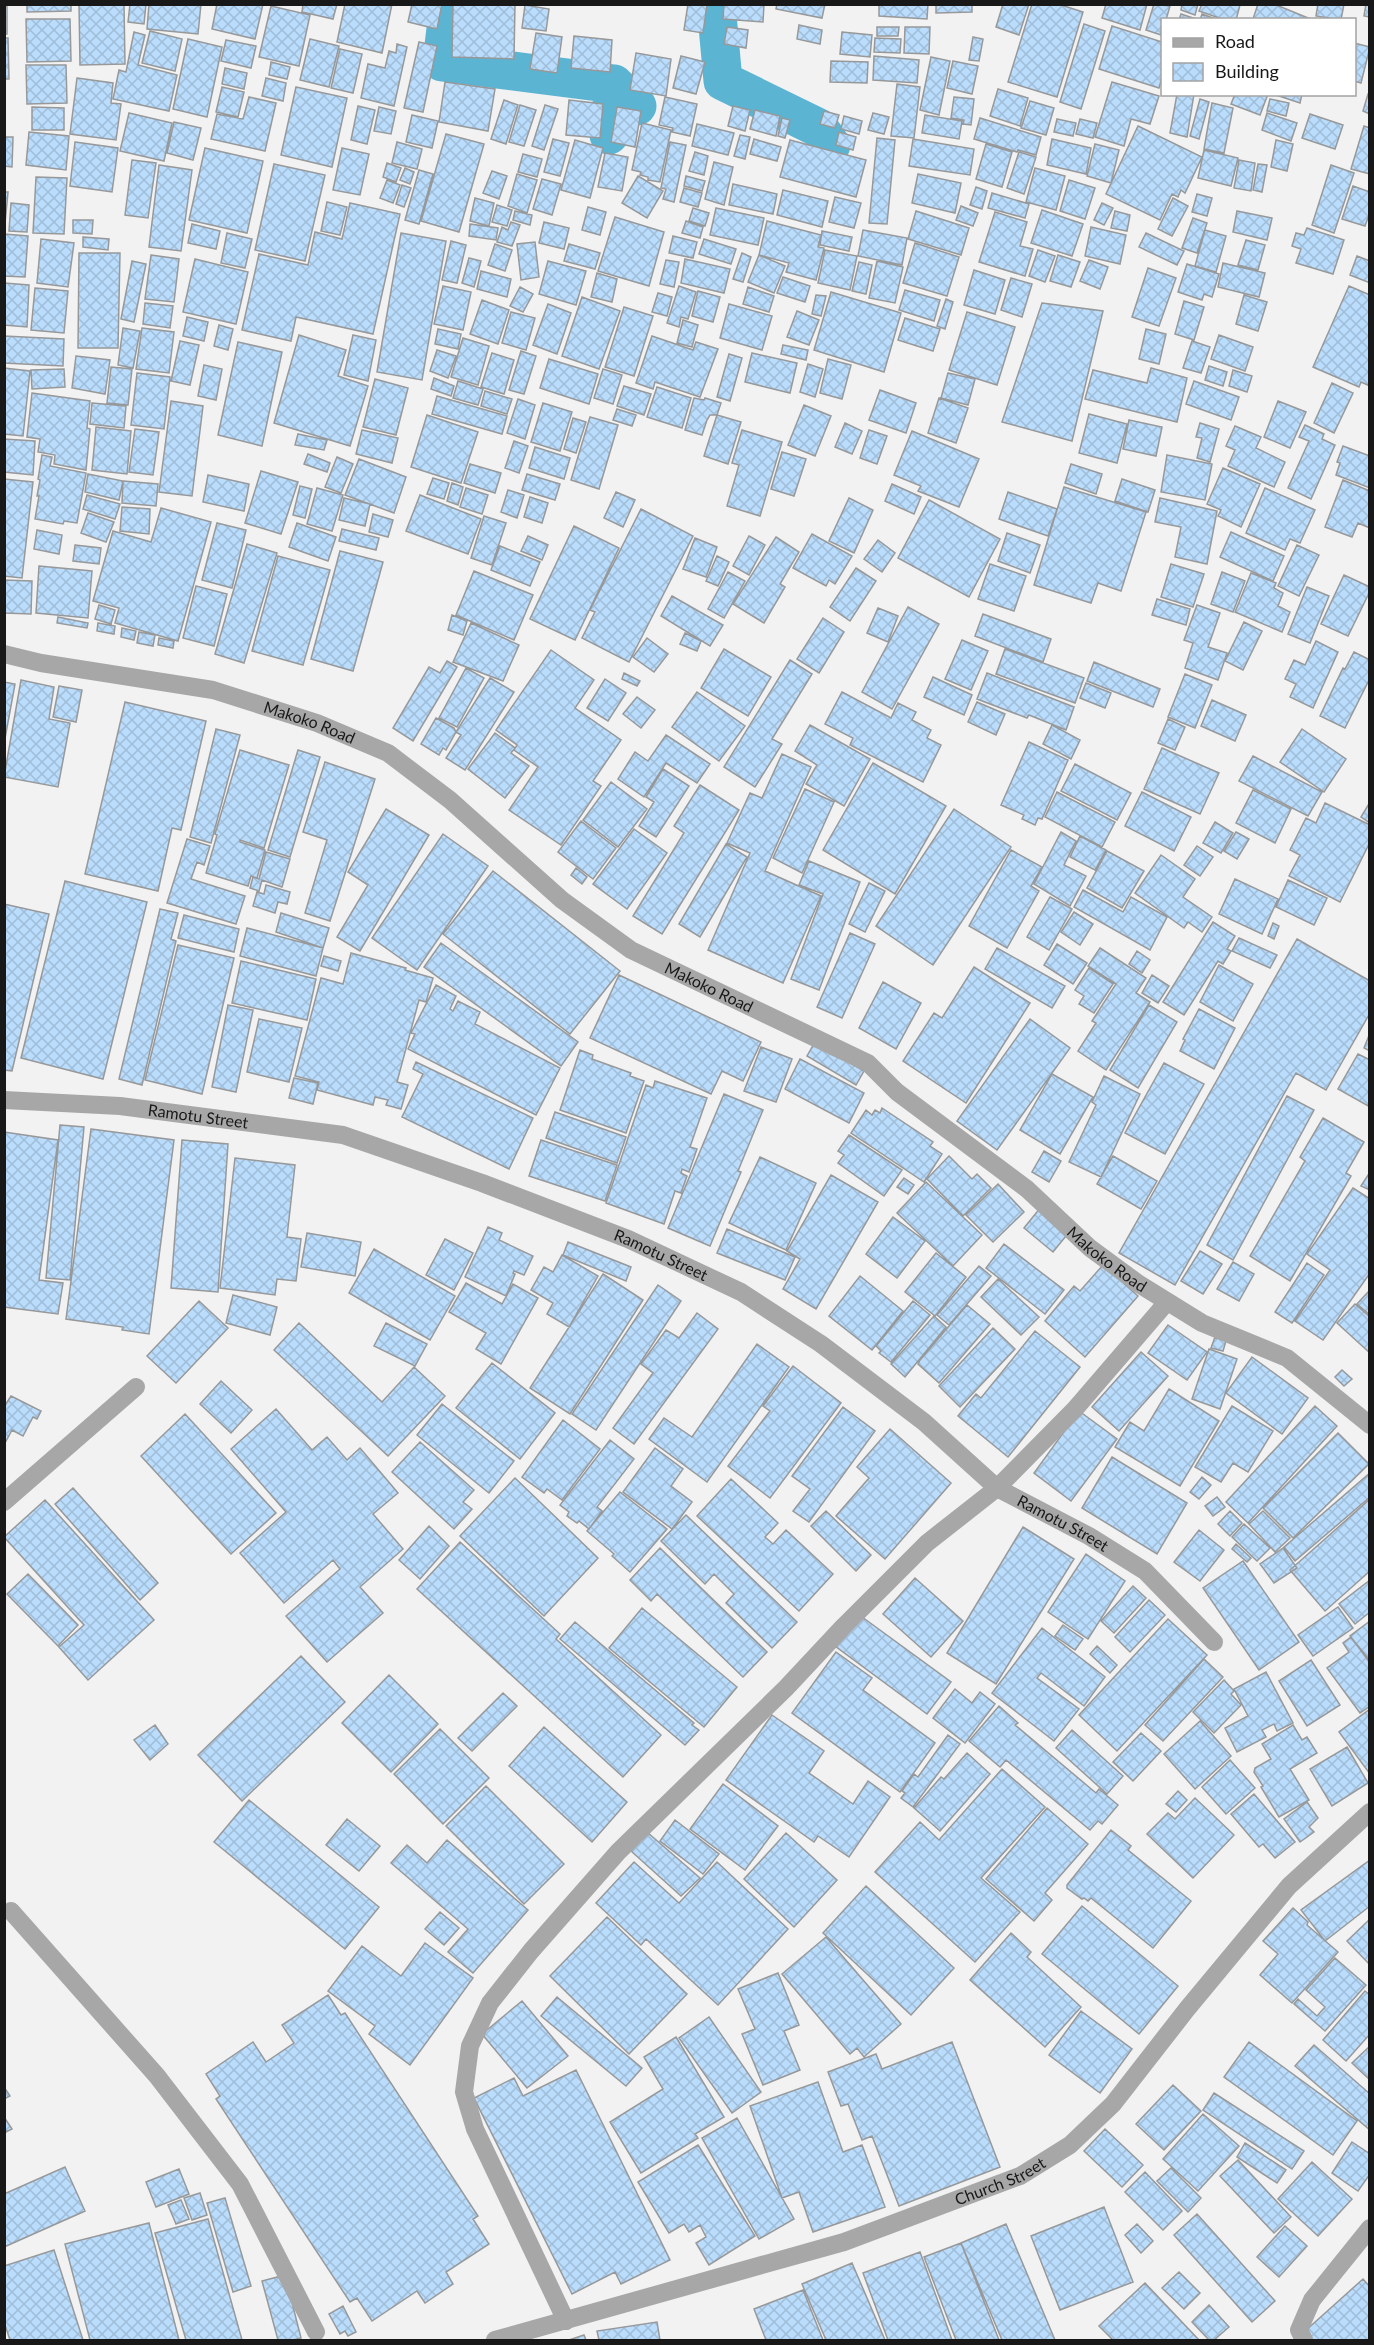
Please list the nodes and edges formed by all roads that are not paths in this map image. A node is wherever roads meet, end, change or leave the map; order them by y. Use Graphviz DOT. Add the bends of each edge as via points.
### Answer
graph roads {
  1 [pos="4,654"];
  2 [pos="4,1100"];
  3 [pos="1167,1302"];
  4 [pos="136,1387"];
  5 [pos="1370,1425"];
  6 [pos="997,1488"];
  7 [pos="4,1502"];
  8 [pos="1215,1642"];
  9 [pos="1370,1812"];
  10 [pos="11,1911"];
  11 [pos="1370,2228"];
  12 [pos="566,2321"];
  13 [pos="316,2332"];
  14 [pos="495,2340"];
  15 [pos="1304,2340"];
  1 -- 3 [label="street, Makoko Road" via="213,690 317,723 388,753 450,800 562,900 630,950 868,1063 897,1092 1027,1189 1090,1248"];
  2 -- 6 [label="street, Ramotu Street" via="120,1106 343,1135 628,1239 741,1292 821,1344 924,1422"];
  3 -- 5 [label="street, Makoko Road" via="1202,1323 1287,1358"];
  3 -- 6 [label="street" via="1075,1409"];
  4 -- 7 [label="street"];
  6 -- 8 [label="street, Ramotu Street" via="1145,1570"];
  6 -- 12 [label="street" via="927,1543 618,1852 490,2003 470,2046 464,2092 475,2129"];
  9 -- 12 [label="street, Church Street" via="1289,1886 1113,2104 1070,2145 1020,2176 844,2241"];
  10 -- 13 [label="street" via="157,2076 240,2184"];
  11 -- 15 [label="street" via="1312,2301 1299,2330"];
  12 -- 14 [label="street, Church Street"];
}
